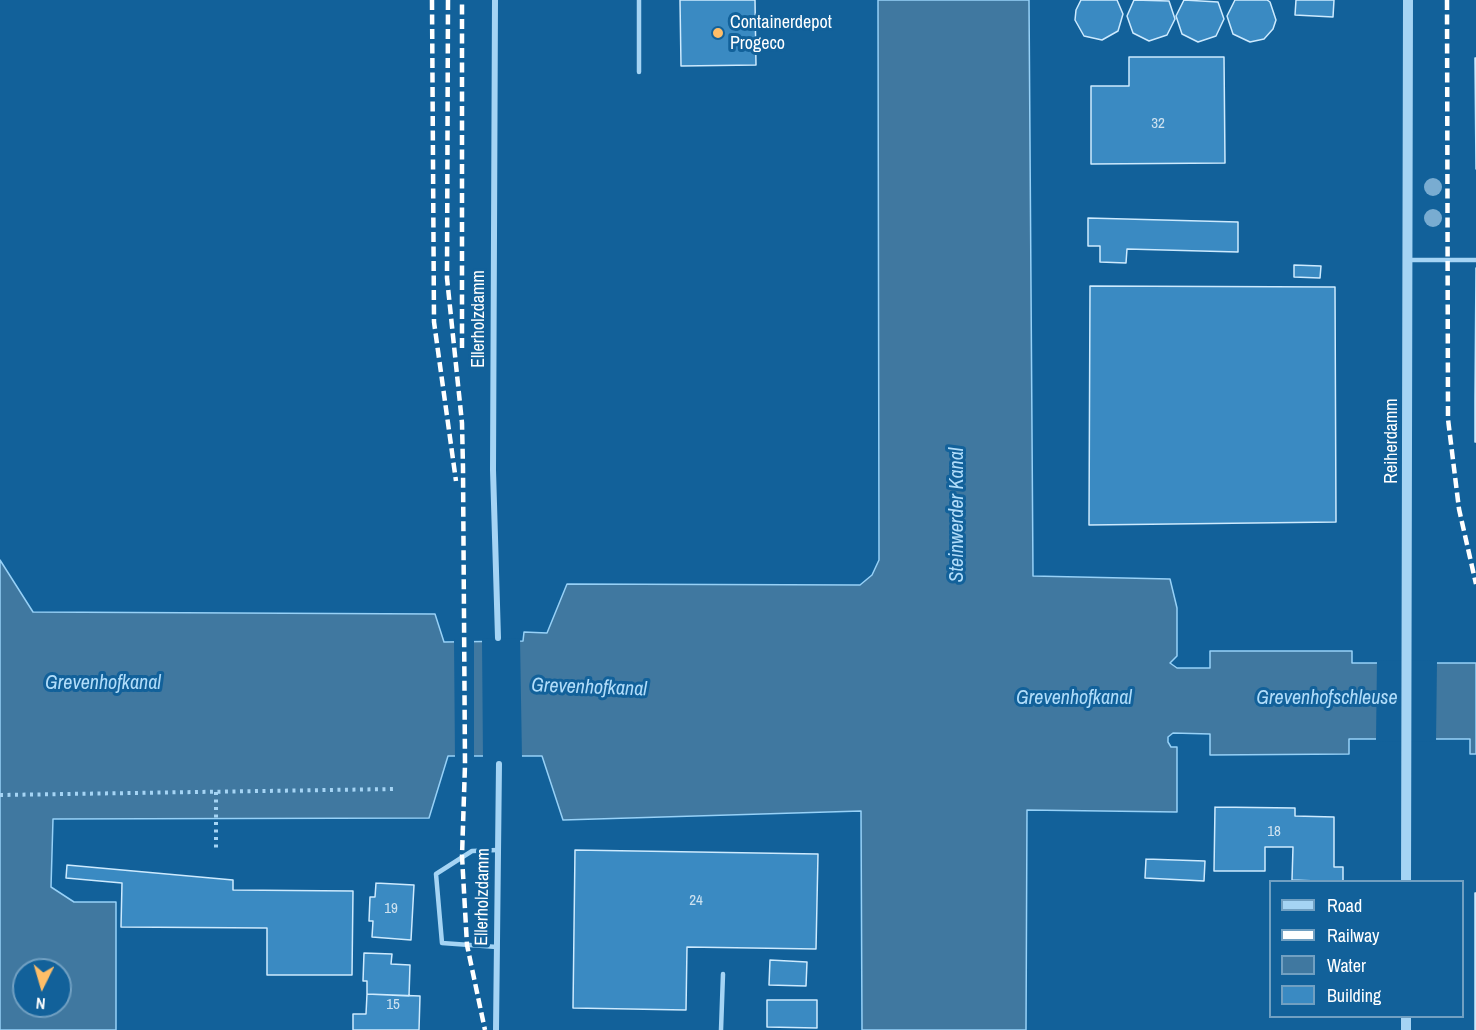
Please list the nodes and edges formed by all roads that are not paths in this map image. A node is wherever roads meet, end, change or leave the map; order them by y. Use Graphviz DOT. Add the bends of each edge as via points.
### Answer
graph roads {
  1 [pos="495,0"];
  2 [pos="639,0"];
  3 [pos="1408,0"];
  4 [pos="639,72"];
  5 [pos="1408,260"];
  6 [pos="1476,260"];
  7 [pos="498,638"];
  8 [pos="499,764"];
  9 [pos="498,850"];
  10 [pos="1406,880"];
  11 [pos="497,947"];
  12 [pos="723,974"];
  13 [pos="496,1030"];
  14 [pos="721,1030"];
  1 -- 7 [label="street, Ellerholzdamm" via="493,470"];
  2 -- 4 [label="lane"];
  3 -- 5 [label="street, Reiherdamm"];
  5 -- 6 [label="lane"];
  5 -- 10 [label="street, Reiherdamm"];
  8 -- 9 [label="street, Ellerholzdamm"];
  9 -- 11 [label="street, Ellerholzdamm"];
  9 -- 11 [label="lane" via="472,851 436,874 442,942"];
  11 -- 13 [label="street, Ellerholzdamm"];
  12 -- 14 [label="lane"];
}
